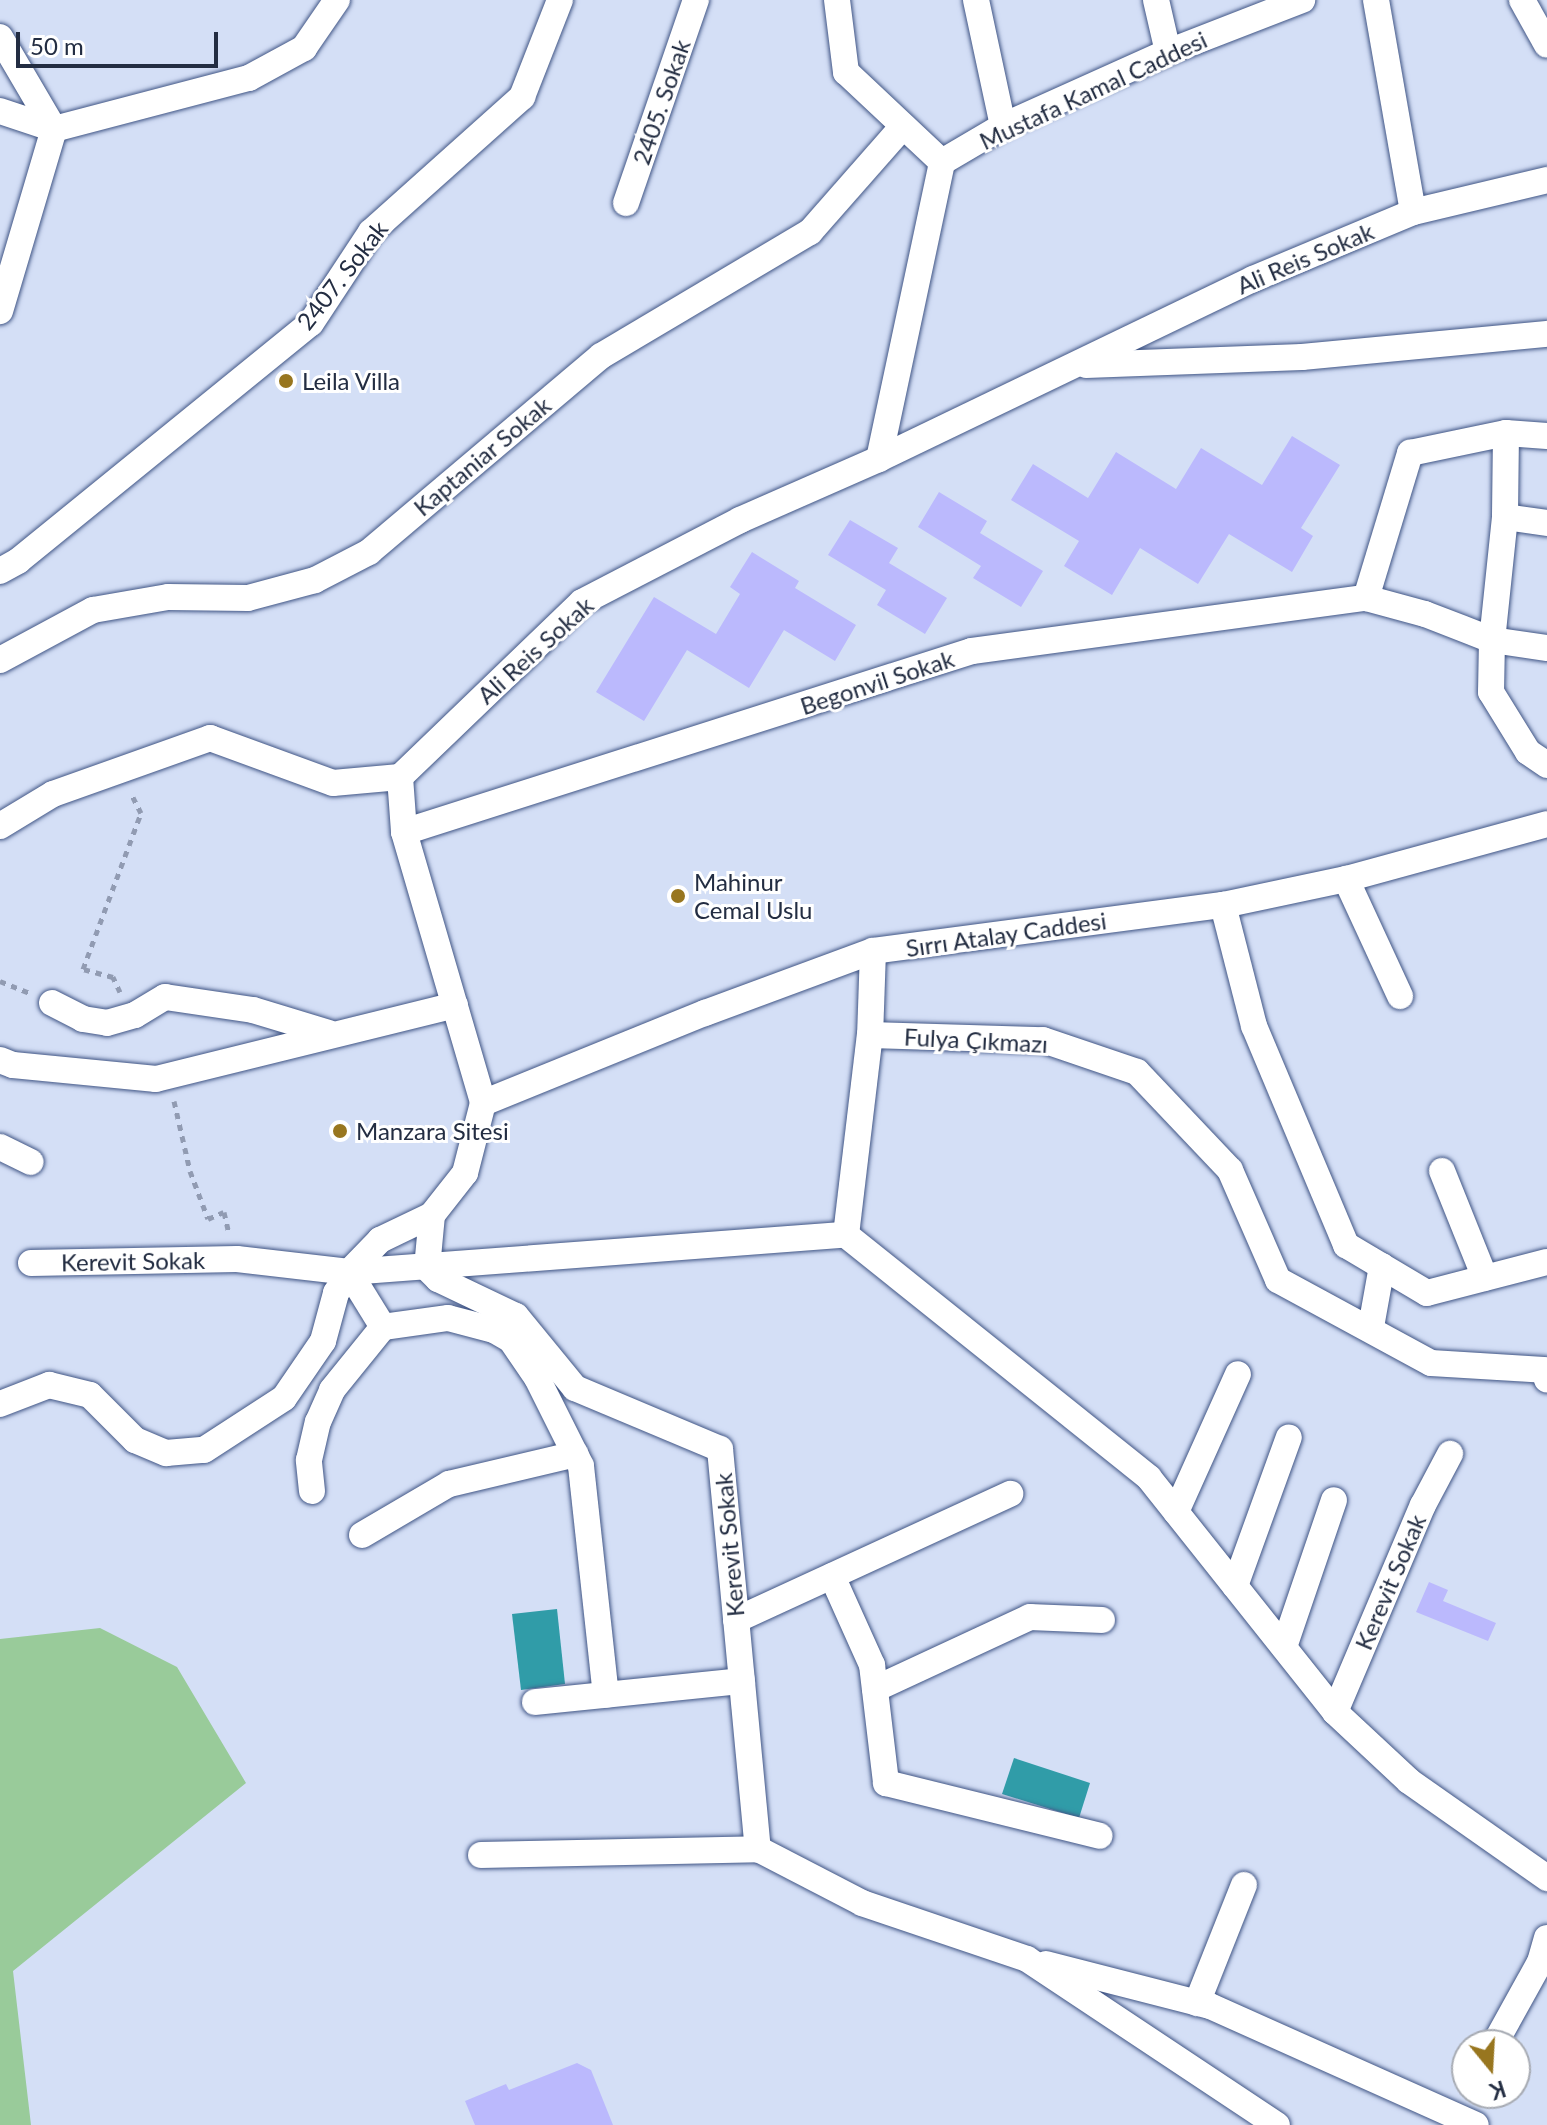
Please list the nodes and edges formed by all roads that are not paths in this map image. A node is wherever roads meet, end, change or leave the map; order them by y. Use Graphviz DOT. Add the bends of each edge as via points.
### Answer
graph roads {
  1 [pos="337,0"];
  2 [pos="560,0"];
  3 [pos="696,0"];
  4 [pos="837,0"];
  5 [pos="976,0"];
  6 [pos="1156,0"];
  7 [pos="1302,0"];
  8 [pos="1376,0"];
  9 [pos="1522,0"];
  10 [pos="0,37"];
  11 [pos="1547,45"];
  12 [pos="1168,52"];
  13 [pos="0,111"];
  14 [pos="903,126"];
  15 [pos="1003,126"];
  16 [pos="54,129"];
  17 [pos="942,162"];
  18 [pos="1547,180"];
  19 [pos="626,203"];
  20 [pos="1413,212"];
  21 [pos="2,296"];
  22 [pos="1547,334"];
  23 [pos="1074,366"];
  24 [pos="1506,433"];
  25 [pos="1547,436"];
  26 [pos="879,459"];
  27 [pos="1505,517"];
  28 [pos="1547,523"];
  29 [pos="0,571"];
  30 [pos="1366,598"];
  31 [pos="1492,640"];
  32 [pos="1547,648"];
  33 [pos="0,660"];
  34 [pos="1547,765"];
  35 [pos="400,777"];
  36 [pos="1547,824"];
  37 [pos="0,826"];
  38 [pos="404,832"];
  39 [pos="1346,879"];
  40 [pos="1223,905"];
  41 [pos="873,951"];
  42 [pos="1400,996"];
  43 [pos="52,1003"];
  44 [pos="455,1005"];
  45 [pos="332,1034"];
  46 [pos="870,1035"];
  47 [pos="0,1060"];
  48 [pos="483,1103"];
  49 [pos="0,1147"];
  50 [pos="31,1162"];
  51 [pos="1442,1171"];
  52 [pos="432,1215"];
  53 [pos="846,1235"];
  54 [pos="1547,1262"];
  55 [pos="31,1263"];
  56 [pos="1382,1266"];
  57 [pos="427,1268"];
  58 [pos="349,1272"];
  59 [pos="1485,1278"];
  60 [pos="383,1327"];
  61 [pos="1371,1327"];
  62 [pos="1238,1374"];
  63 [pos="1547,1380"];
  64 [pos="0,1404"];
  65 [pos="1289,1437"];
  66 [pos="576,1454"];
  67 [pos="1450,1454"];
  68 [pos="312,1491"];
  69 [pos="1010,1494"];
  70 [pos="1334,1500"];
  71 [pos="1176,1512"];
  72 [pos="362,1535"];
  73 [pos="832,1576"];
  74 [pos="1235,1586"];
  75 [pos="736,1620"];
  76 [pos="1102,1620"];
  77 [pos="1284,1647"];
  78 [pos="742,1681"];
  79 [pos="875,1689"];
  80 [pos="606,1695"];
  81 [pos="535,1702"];
  82 [pos="1335,1712"];
  83 [pos="1100,1836"];
  84 [pos="758,1849"];
  85 [pos="481,1855"];
  86 [pos="1547,1878"];
  87 [pos="1244,1885"];
  88 [pos="1547,1938"];
  89 [pos="1027,1959"];
  90 [pos="1197,2003"];
  91 [pos="1503,2029"];
  92 [pos="1467,2111"];
  93 [pos="1277,2125"];
  1 -- 16 [label="street" via="304,48 249,78"];
  2 -- 29 [label="street, 2407. Sokak" via="522,97 371,232 311,323"];
  3 -- 19 [label="street, 2405. Sokak"];
  4 -- 14 [label="street" via="846,72"];
  5 -- 15 [label="street"];
  6 -- 12 [label="street"];
  7 -- 12 [label="street, Mustafa Kamal Caddesi"];
  8 -- 20 [label="street"];
  9 -- 11 [label="street"];
  10 -- 16 [label="street"];
  12 -- 15 [label="street, Mustafa Kamal Caddesi"];
  13 -- 16 [label="street"];
  14 -- 17 [label="street"];
  14 -- 33 [label="street, Kaptaniar Sokak" via="810,232 601,356 369,552 315,580 248,598 168,597 93,610"];
  15 -- 17 [label="street, Mustafa Kamal Caddesi"];
  16 -- 21 [label="street"];
  17 -- 26 [label="street"];
  18 -- 20 [label="street, Ali Reis Sokak"];
  20 -- 23 [label="street, Ali Reis Sokak" via="1253,279"];
  22 -- 23 [label="street, Ali Reis Sokak" via="1302,357"];
  23 -- 26 [label="street, Ali Reis Sokak"];
  24 -- 25 [label="street"];
  24 -- 27 [label="street"];
  24 -- 30 [label="street" via="1410,453"];
  26 -- 35 [label="street, Ali Reis Sokak" via="740,520 582,602"];
  27 -- 28 [label="street"];
  27 -- 31 [label="street"];
  30 -- 31 [label="street"];
  30 -- 38 [label="street, Begonvil Sokak" via="972,651"];
  31 -- 32 [label="street"];
  31 -- 34 [label="street" via="1491,692 1528,752"];
  35 -- 37 [label="street" via="333,783 210,738 53,794"];
  35 -- 38 [label="street"];
  36 -- 39 [label="street, Sırrı Atalay Caddesi"];
  38 -- 44 [label="street"];
  39 -- 40 [label="street, Sırrı Atalay Caddesi"];
  39 -- 42 [label="street"];
  40 -- 41 [label="street, Sırrı Atalay Caddesi"];
  40 -- 56 [label="street" via="1254,1026 1346,1245"];
  41 -- 46 [label="street, Fulya Çıkmazı"];
  41 -- 48 [label="street, Sırrı Atalay Caddesi"];
  43 -- 45 [label="street" via="83,1019 107,1023 135,1015 165,997 253,1010"];
  44 -- 45 [label="street"];
  44 -- 48 [label="street"];
  45 -- 47 [label="street" via="156,1079"];
  46 -- 53 [label="street"];
  46 -- 61 [label="street, Fulya Çıkmazı" via="1043,1040 1137,1072 1230,1170 1278,1280"];
  48 -- 52 [label="street" via="465,1173"];
  49 -- 50 [label="street"];
  51 -- 59 [label="street"];
  52 -- 57 [label="street"];
  52 -- 58 [label="street" via="380,1240"];
  53 -- 57 [label="street, Kerevit Sokak"];
  53 -- 71 [label="street" via="1149,1478"];
  54 -- 59 [label="street"];
  55 -- 58 [label="street, Kerevit Sokak" via="237,1259"];
  56 -- 59 [label="street" via="1427,1293"];
  56 -- 61 [label="street"];
  57 -- 58 [label="street, Kerevit Sokak"];
  57 -- 75 [label="street, Kerevit Sokak" via="438,1279 516,1316 575,1388 720,1449"];
  58 -- 60 [label="street"];
  58 -- 64 [label="street" via="336,1293 323,1341 284,1398 204,1450 166,1453 135,1440 90,1395 49,1385"];
  60 -- 66 [label="street" via="448,1318 511,1340"];
  60 -- 68 [label="street" via="332,1390 318,1422 309,1460"];
  61 -- 63 [label="street, Fulya Çıkmazı" via="1431,1363 1544,1370"];
  62 -- 71 [label="street"];
  65 -- 74 [label="street"];
  66 -- 72 [label="street" via="449,1484"];
  66 -- 80 [label="street"];
  67 -- 82 [label="street, Kerevit Sokak"];
  69 -- 73 [label="street"];
  70 -- 77 [label="street"];
  71 -- 74 [label="street"];
  73 -- 75 [label="street"];
  73 -- 79 [label="street" via="872,1665"];
  74 -- 77 [label="street"];
  75 -- 78 [label="street, Kerevit Sokak"];
  76 -- 79 [label="street" via="1030,1617"];
  77 -- 82 [label="street"];
  78 -- 80 [label="street"];
  78 -- 84 [label="street, Kerevit Sokak"];
  79 -- 83 [label="street" via="886,1783"];
  80 -- 81 [label="street"];
  82 -- 86 [label="street" via="1409,1781"];
  84 -- 85 [label="street"];
  84 -- 89 [label="street" via="862,1903"];
  87 -- 90 [label="street"];
  88 -- 91 [label="street" via="1540,1962"];
  89 -- 90 [label="street"];
  89 -- 93 [label="street"];
  90 -- 92 [label="street"];
}
